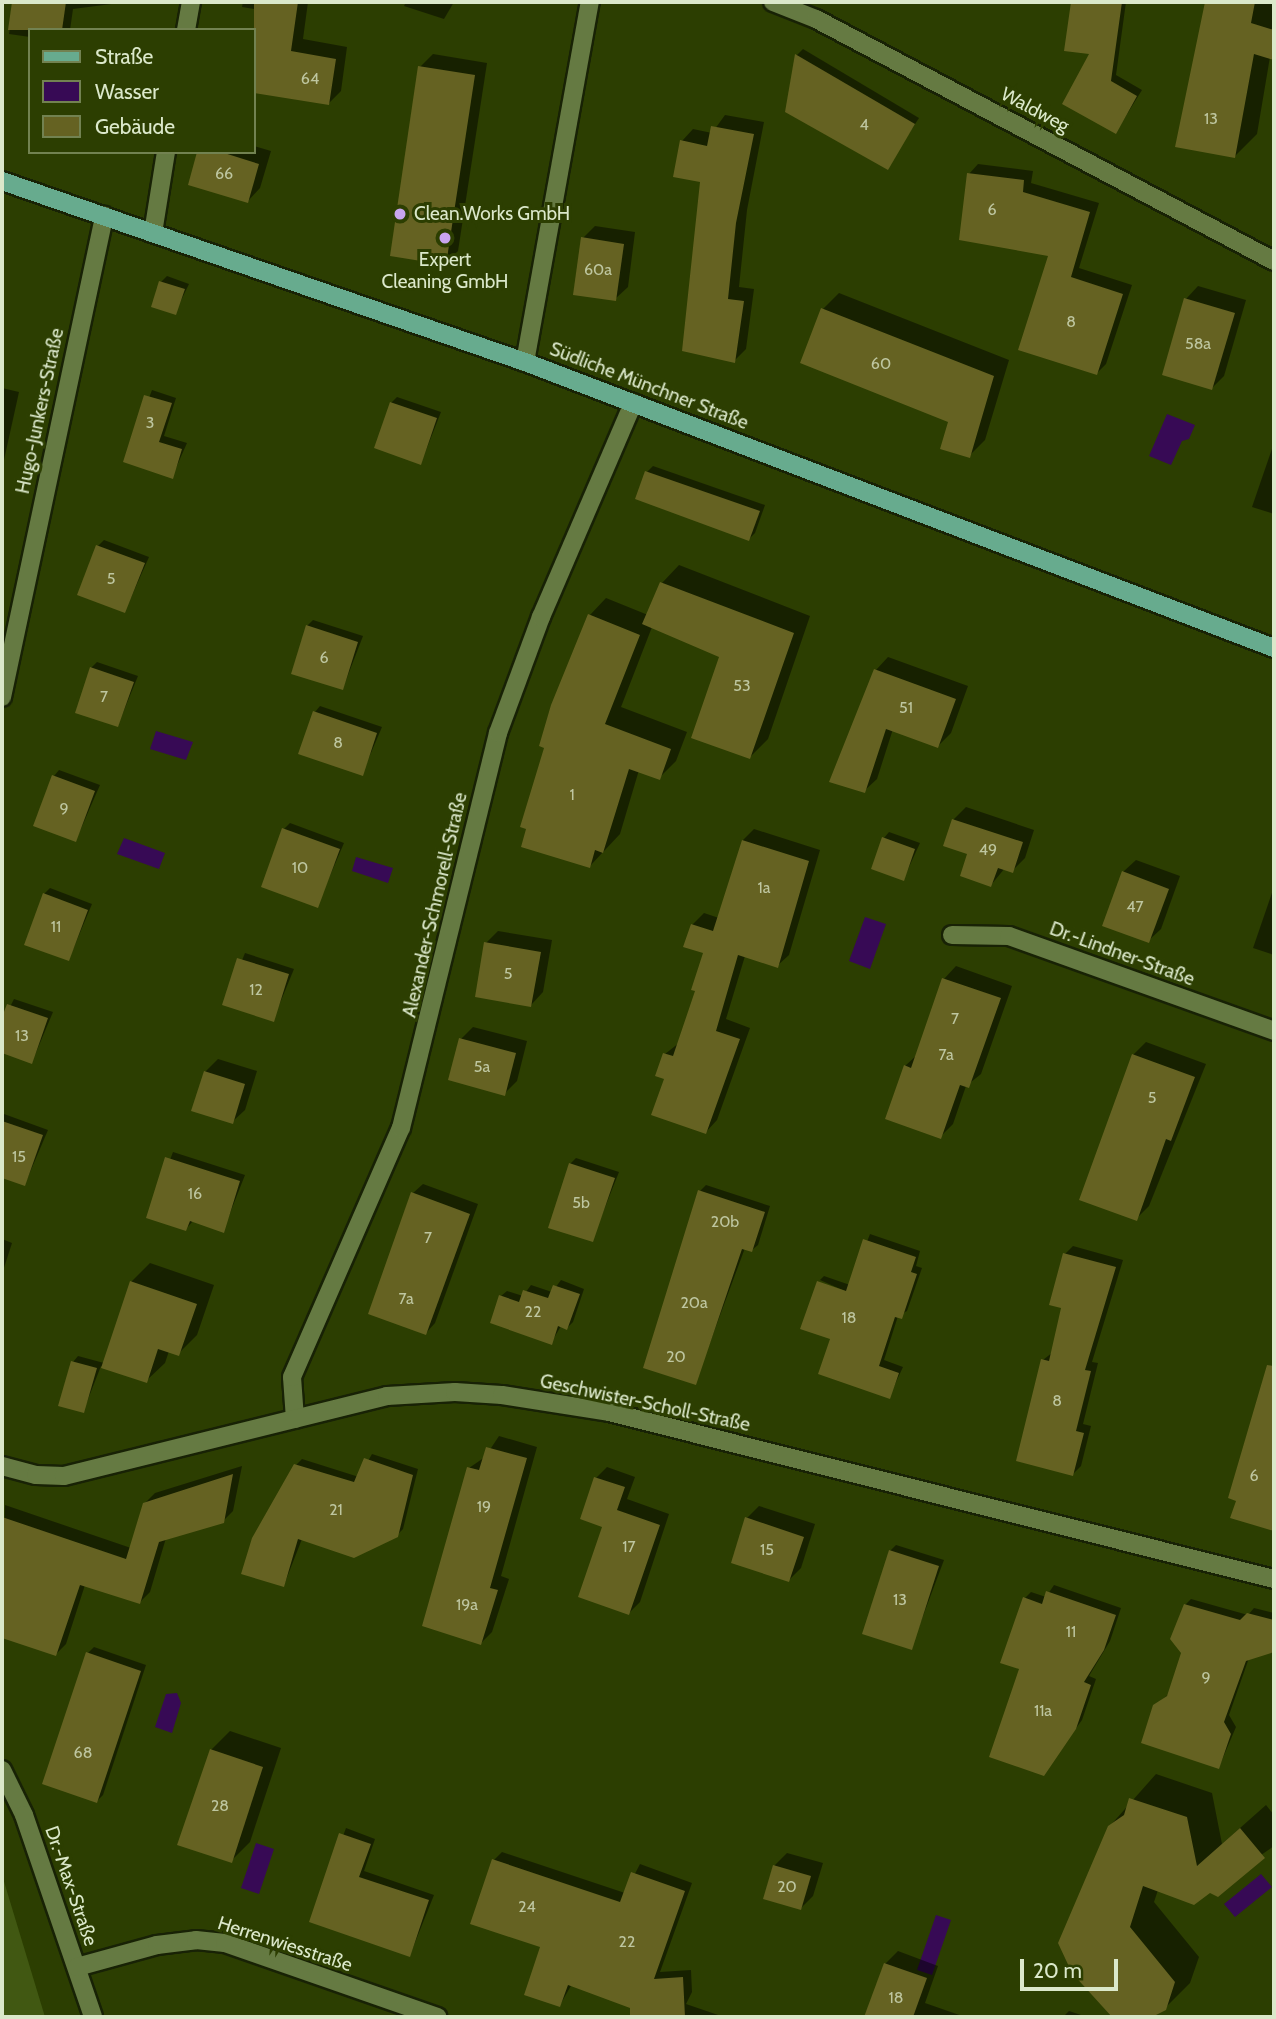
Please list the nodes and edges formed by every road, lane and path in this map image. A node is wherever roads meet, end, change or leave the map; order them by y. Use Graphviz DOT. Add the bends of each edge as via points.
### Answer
graph roads {
  1 [pos="191,2"];
  2 [pos="590,2"];
  3 [pos="773,2"];
  4 [pos="186,28"];
  5 [pos="166,154"];
  6 [pos="2,181"];
  7 [pos="104,216"];
  8 [pos="153,233"];
  9 [pos="1274,261"];
  10 [pos="525,362"];
  11 [pos="633,403"];
  12 [pos="1274,648"];
  13 [pos="2,697"];
  14 [pos="952,935"];
  15 [pos="1274,1031"];
  16 [pos="295,1419"];
  17 [pos="2,1466"];
  18 [pos="1274,1579"];
  19 [pos="2,1770"];
  20 [pos="77,1967"];
  21 [pos="93,2017"];
  22 [pos="437,2017"];
  1 -- 4 [label="street"];
  2 -- 10 [label="street"];
  3 -- 9 [label="street, Waldweg" via="816,19"];
  5 -- 8 [label="street"];
  6 -- 7 [label="main road, Südliche Münchner Straße"];
  7 -- 8 [label="main road, Südliche Münchner Straße"];
  7 -- 13 [label="street, Hugo-Junkers-Straße"];
  8 -- 10 [label="main road, Südliche Münchner Straße"];
  10 -- 11 [label="main road, Südliche Münchner Straße"];
  11 -- 12 [label="main road, Südliche Münchner Straße"];
  11 -- 16 [label="street, Alexander-Schmorell-Straße" via="541,617 498,733 401,1128 292,1377"];
  14 -- 15 [label="street, Dr.-Lindner-Straße" via="1009,936"];
  16 -- 17 [label="street, Geschwister-Scholl-Straße" via="64,1476"];
  16 -- 18 [label="street, Geschwister-Scholl-Straße" via="387,1396 455,1392 570,1404"];
  19 -- 20 [label="street, Dr.-Max-Straße" via="24,1815"];
  20 -- 21 [label="street, Dr.-Max-Straße"];
  20 -- 22 [label="street, Herrenwiesstraße" via="158,1945 196,1940 225,1943"];
}
